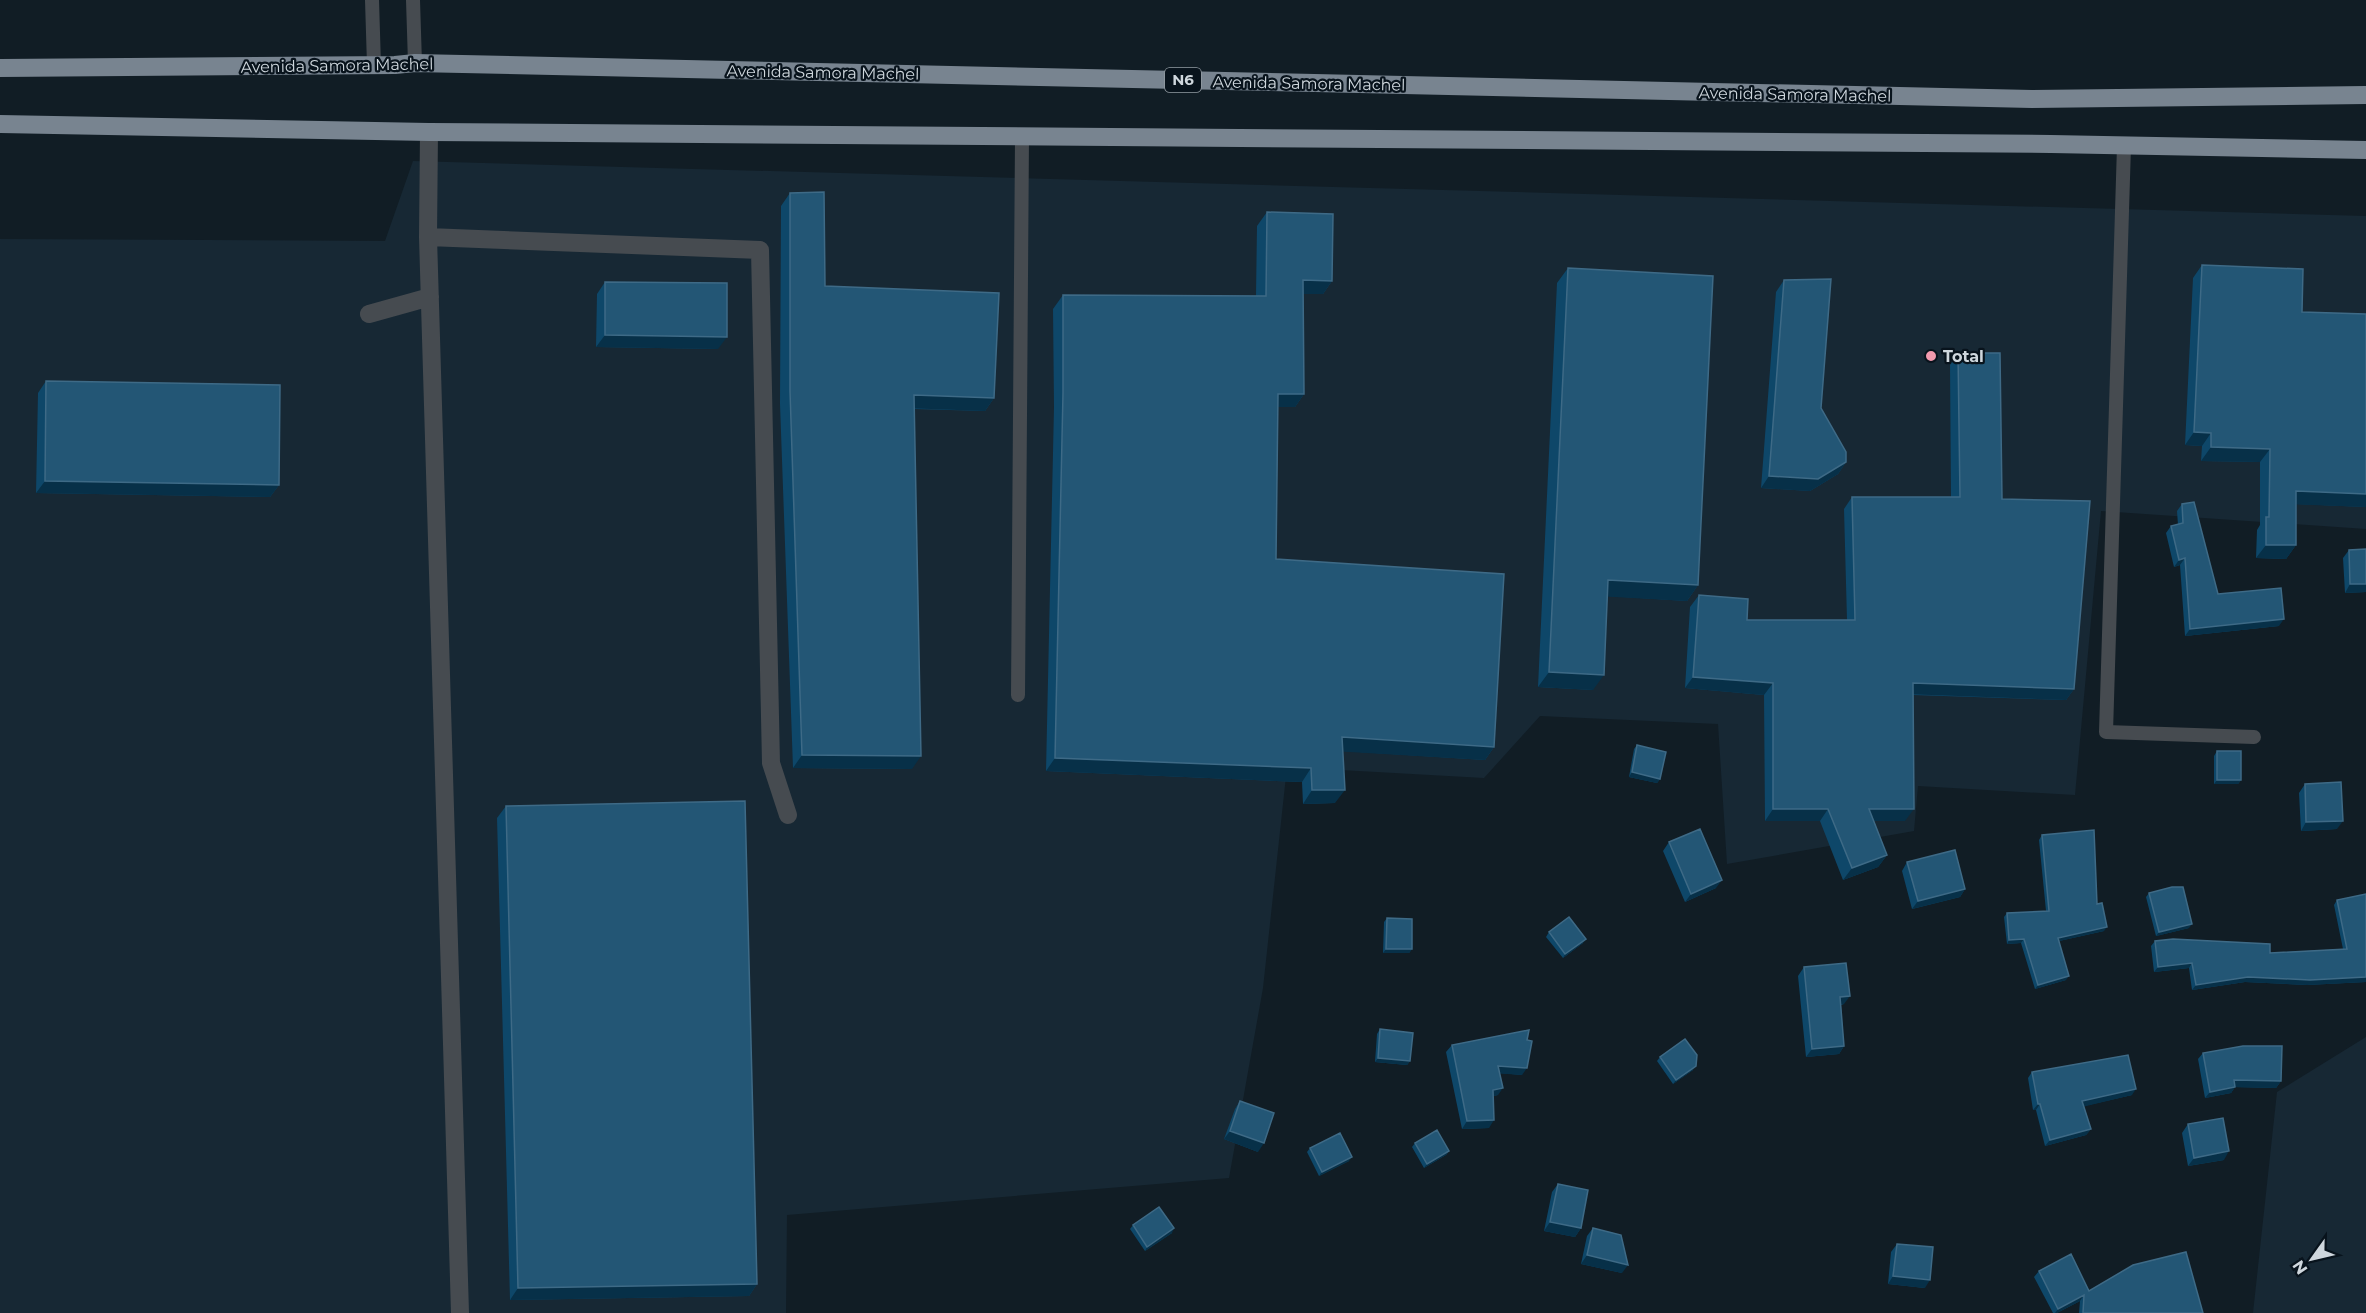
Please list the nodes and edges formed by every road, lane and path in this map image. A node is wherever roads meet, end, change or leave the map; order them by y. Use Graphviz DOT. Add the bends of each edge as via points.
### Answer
graph roads {
  1 [pos="372,0"];
  2 [pos="413,0"];
  3 [pos="415,63"];
  4 [pos="374,65"];
  5 [pos="0,68"];
  6 [pos="2366,95"];
  7 [pos="0,123"];
  8 [pos="429,132"];
  9 [pos="1022,137"];
  10 [pos="2124,146"];
  11 [pos="2366,150"];
  12 [pos="428,237"];
  13 [pos="430,297"];
  14 [pos="369,314"];
  15 [pos="1018,695"];
  16 [pos="2254,737"];
  17 [pos="788,815"];
  18 [pos="460,1313"];
  1 -- 4 [label="lane"];
  2 -- 3 [label="lane"];
  3 -- 4 [label="highway, Avenida Samora Machel / N6"];
  3 -- 6 [label="highway, Avenida Samora Machel / N6" via="2020,99"];
  4 -- 5 [label="highway, Avenida Samora Machel / N6"];
  7 -- 8 [label="highway"];
  8 -- 9 [label="highway"];
  8 -- 12 [label="street"];
  9 -- 10 [label="highway"];
  9 -- 15 [label="lane"];
  10 -- 11 [label="highway"];
  10 -- 16 [label="lane" via="2106,732"];
  12 -- 13 [label="street"];
  12 -- 17 [label="street" via="760,250 771,763"];
  13 -- 14 [label="street"];
  13 -- 18 [label="street"];
}
